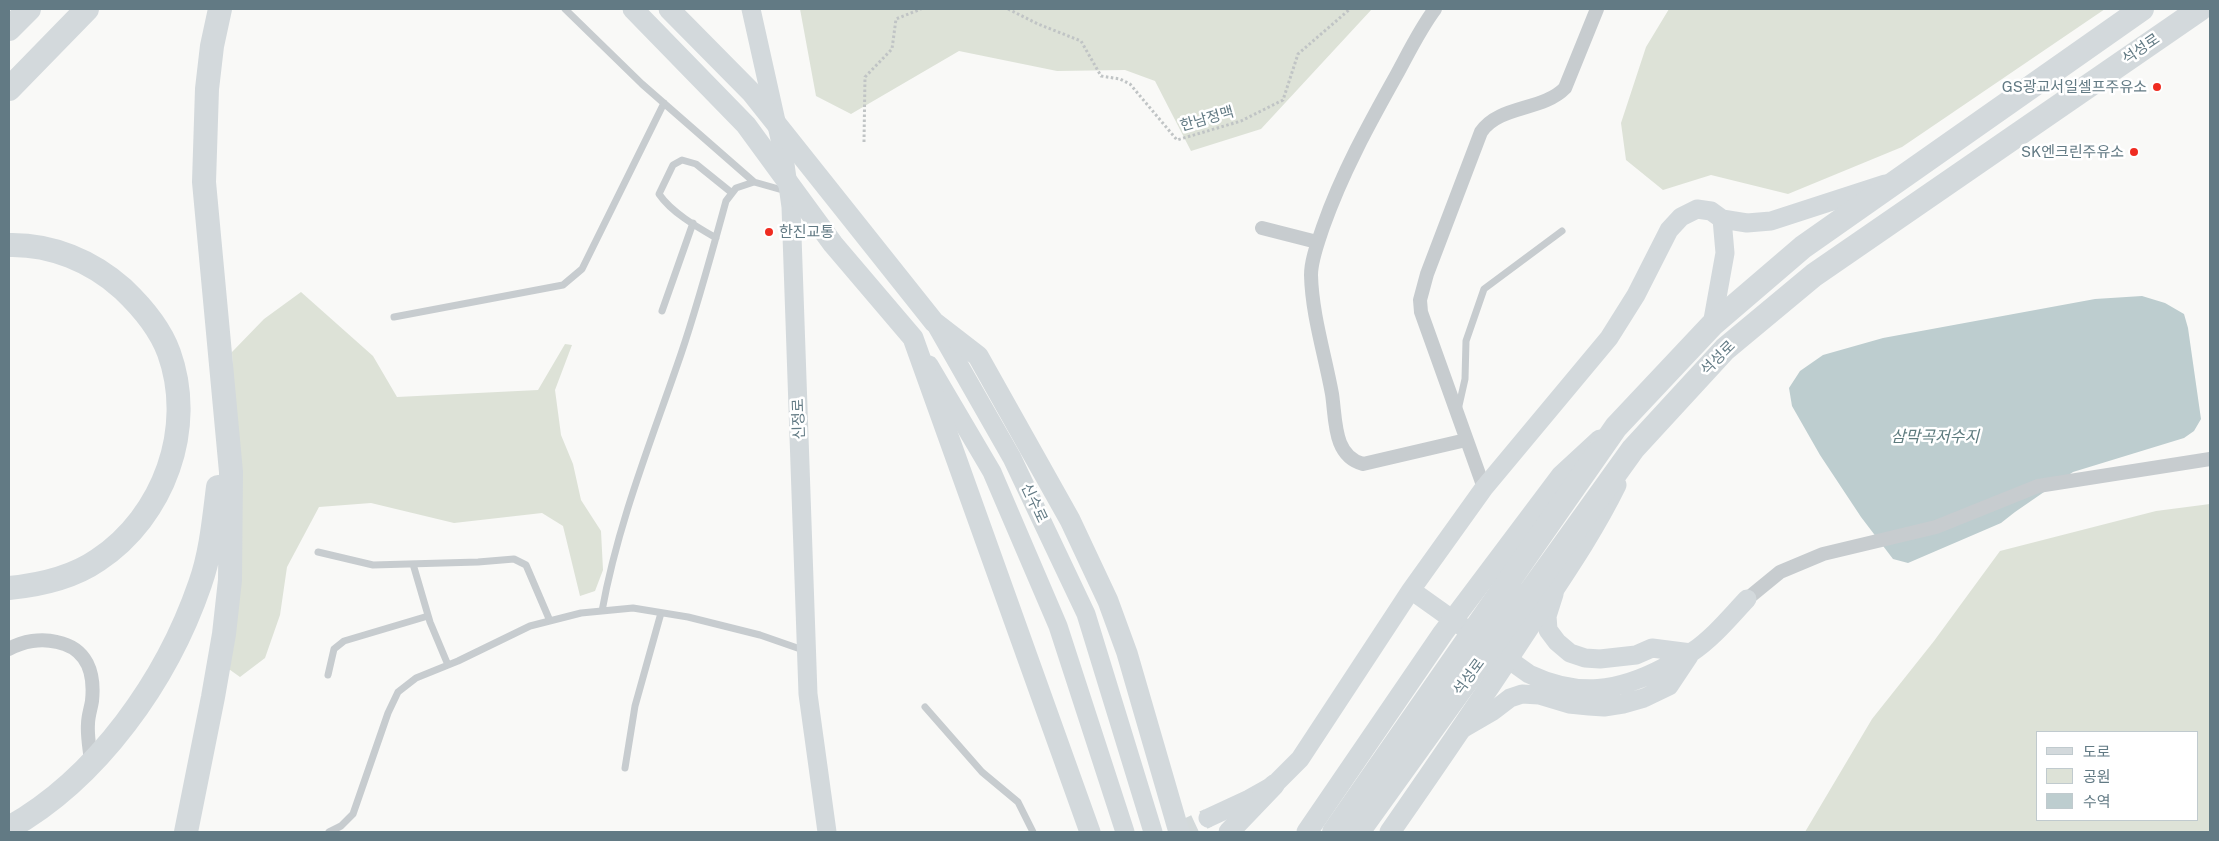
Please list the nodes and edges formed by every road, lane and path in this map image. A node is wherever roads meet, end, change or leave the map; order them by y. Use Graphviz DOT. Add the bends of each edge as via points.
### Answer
graph roads {
  1 [pos="29,9"];
  2 [pos="87,9"];
  3 [pos="220,9"];
  4 [pos="565,9"];
  5 [pos="633,9"];
  6 [pos="669,9"];
  7 [pos="751,9"];
  8 [pos="921,9"];
  9 [pos="1008,9"];
  10 [pos="1350,9"];
  11 [pos="1435,9"];
  12 [pos="1597,9"];
  13 [pos="2142,9"];
  14 [pos="2200,9"];
  15 [pos="9,29"];
  16 [pos="9,89"];
  17 [pos="664,104"];
  18 [pos="864,142"];
  19 [pos="1896,180"];
  20 [pos="754,182"];
  21 [pos="789,192"];
  22 [pos="732,193"];
  23 [pos="1722,219"];
  24 [pos="693,223"];
  25 [pos="1262,228"];
  26 [pos="1562,231"];
  27 [pos="716,238"];
  28 [pos="1317,242"];
  29 [pos="9,245"];
  30 [pos="662,311"];
  31 [pos="394,317"];
  32 [pos="934,322"];
  33 [pos="1712,325"];
  34 [pos="913,338"];
  35 [pos="223,397"];
  36 [pos="1458,415"];
  37 [pos="1616,427"];
  38 [pos="1466,440"];
  39 [pos="1633,450"];
  40 [pos="2210,459"];
  41 [pos="1484,488"];
  42 [pos="318,552"];
  43 [pos="413,564"];
  44 [pos="1556,586"];
  45 [pos="9,588"];
  46 [pos="1411,590"];
  47 [pos="1748,599"];
  48 [pos="602,611"];
  49 [pos="661,612"];
  50 [pos="428,616"];
  51 [pos="550,621"];
  52 [pos="9,650"];
  53 [pos="806,652"];
  54 [pos="1691,653"];
  55 [pos="448,665"];
  56 [pos="328,675"];
  57 [pos="925,707"];
  58 [pos="1462,729"];
  59 [pos="91,762"];
  60 [pos="625,768"];
  61 [pos="1274,784"];
  62 [pos="1208,818"];
  63 [pos="9,828"];
  64 [pos="186,832"];
  65 [pos="329,832"];
  66 [pos="827,832"];
  67 [pos="1033,832"];
  68 [pos="1090,832"];
  69 [pos="1126,832"];
  70 [pos="1153,832"];
  71 [pos="1179,832"];
  72 [pos="1229,832"];
  73 [pos="1307,832"];
  74 [pos="1334,832"];
  75 [pos="1358,832"];
  76 [pos="1390,832"];
  1 -- 15 [label="highway"];
  2 -- 16 [label="highway"];
  3 -- 35 [label="highway" via="207,90 204,182"];
  4 -- 17 [label="lane"];
  5 -- 34 [label="main road, 신수로" via="746,125 833,244"];
  6 -- 32 [label="main road, 신수로" via="751,92"];
  7 -- 21 [label="street, 신정로"];
  8 -- 18 [label="path" via="896,19 892,49 865,77"];
  9 -- 10 [label="path, 한남정맥" via="1081,41 1101,76 1130,84 1177,140 1240,121 1283,100 1298,54"];
  11 -- 28 [label="street" via="1364,133 1335,192"];
  12 -- 36 [label="street" via="1565,88 1558,96 1487,123 1481,132 1427,274 1420,300 1421,312"];
  13 -- 19 [label="highway, 석성로"];
  14 -- 39 [label="highway, 석성로" via="1814,275 1725,349"];
  17 -- 20 [label="lane"];
  17 -- 31 [label="lane" via="582,269 563,285"];
  19 -- 23 [label="street" via="1771,221 1747,223"];
  19 -- 33 [label="highway, 석성로" via="1803,247"];
  20 -- 21 [label="lane"];
  20 -- 22 [label="lane" via="736,188"];
  21 -- 53 [label="street, 신정로"];
  22 -- 24 [label="lane" via="696,164 682,160 673,165 659,194"];
  22 -- 27 [label="lane" via="726,201"];
  23 -- 33 [label="street" via="1724,254"];
  23 -- 41 [label="street" via="1711,211 1697,209 1681,217 1669,230 1636,295 1609,338"];
  24 -- 27 [label="lane"];
  24 -- 30 [label="lane"];
  25 -- 28 [label="street"];
  26 -- 36 [label="lane" via="1484,289 1466,341 1465,379"];
  27 -- 48 [label="lane" via="682,353 619,536"];
  28 -- 38 [label="street" via="1311,273 1315,310 1344,454 1363,464"];
  29 -- 45 [label="highway" via="71,256 112,279 159,331 172,360 179,402 178,431 171,461 161,489 134,529 98,561 77,572 51,582"];
  32 -- 70 [label="street, 신수로" via="1012,458 1086,614"];
  32 -- 71 [label="main road" via="978,356 1088,556 1127,653"];
  33 -- 37 [label="highway, 석성로"];
  34 -- 68 [label="main road"];
  34 -- 69 [label="street, 신수로" via="1000,490 1058,626"];
  35 -- 59 [label="highway" via="213,530 201,583 181,632 151,687 126,724"];
  35 -- 64 [label="highway" via="231,472 230,580 213,697"];
  36 -- 38 [label="street"];
  37 -- 73 [label="main road" via="1561,476 1443,633"];
  37 -- 74 [label="highway, 석성로"];
  38 -- 41 [label="street"];
  39 -- 44 [label="main road" via="1600,517"];
  39 -- 75 [label="highway, 석성로"];
  40 -- 47 [label="street" via="2038,486 1936,527 1824,554 1780,572"];
  41 -- 46 [label="street"];
  42 -- 43 [label="lane" via="373,565"];
  43 -- 50 [label="lane"];
  43 -- 51 [label="lane" via="514,559 526,565"];
  44 -- 54 [label="street" via="1547,616 1548,630 1570,652 1600,660 1636,655 1652,648"];
  44 -- 58 [label="main road"];
  46 -- 54 [label="street" via="1530,674 1551,684 1575,689 1609,688 1632,682"];
  46 -- 61 [label="street" via="1315,738 1300,759"];
  47 -- 54 [label="street"];
  48 -- 49 [label="lane" via="633,608"];
  48 -- 51 [label="lane" via="581,612"];
  49 -- 53 [label="lane" via="760,635"];
  49 -- 60 [label="lane" via="635,706"];
  50 -- 55 [label="lane"];
  50 -- 56 [label="lane" via="344,641 334,649"];
  51 -- 55 [label="lane" via="530,626"];
  52 -- 59 [label="street" via="34,640 51,640 80,651 93,680 88,723"];
  53 -- 66 [label="street, 신정로" via="808,694"];
  54 -- 58 [label="street" via="1669,686 1644,698 1604,707 1569,704 1539,695 1522,694 1510,698"];
  55 -- 65 [label="lane" via="416,678 398,692 352,814 341,826"];
  57 -- 67 [label="lane" via="982,772 1018,802"];
  58 -- 76 [label="main road"];
  59 -- 63 [label="highway" via="34,814"];
  61 -- 62 [label="street"];
  61 -- 72 [label="main road"];
}
